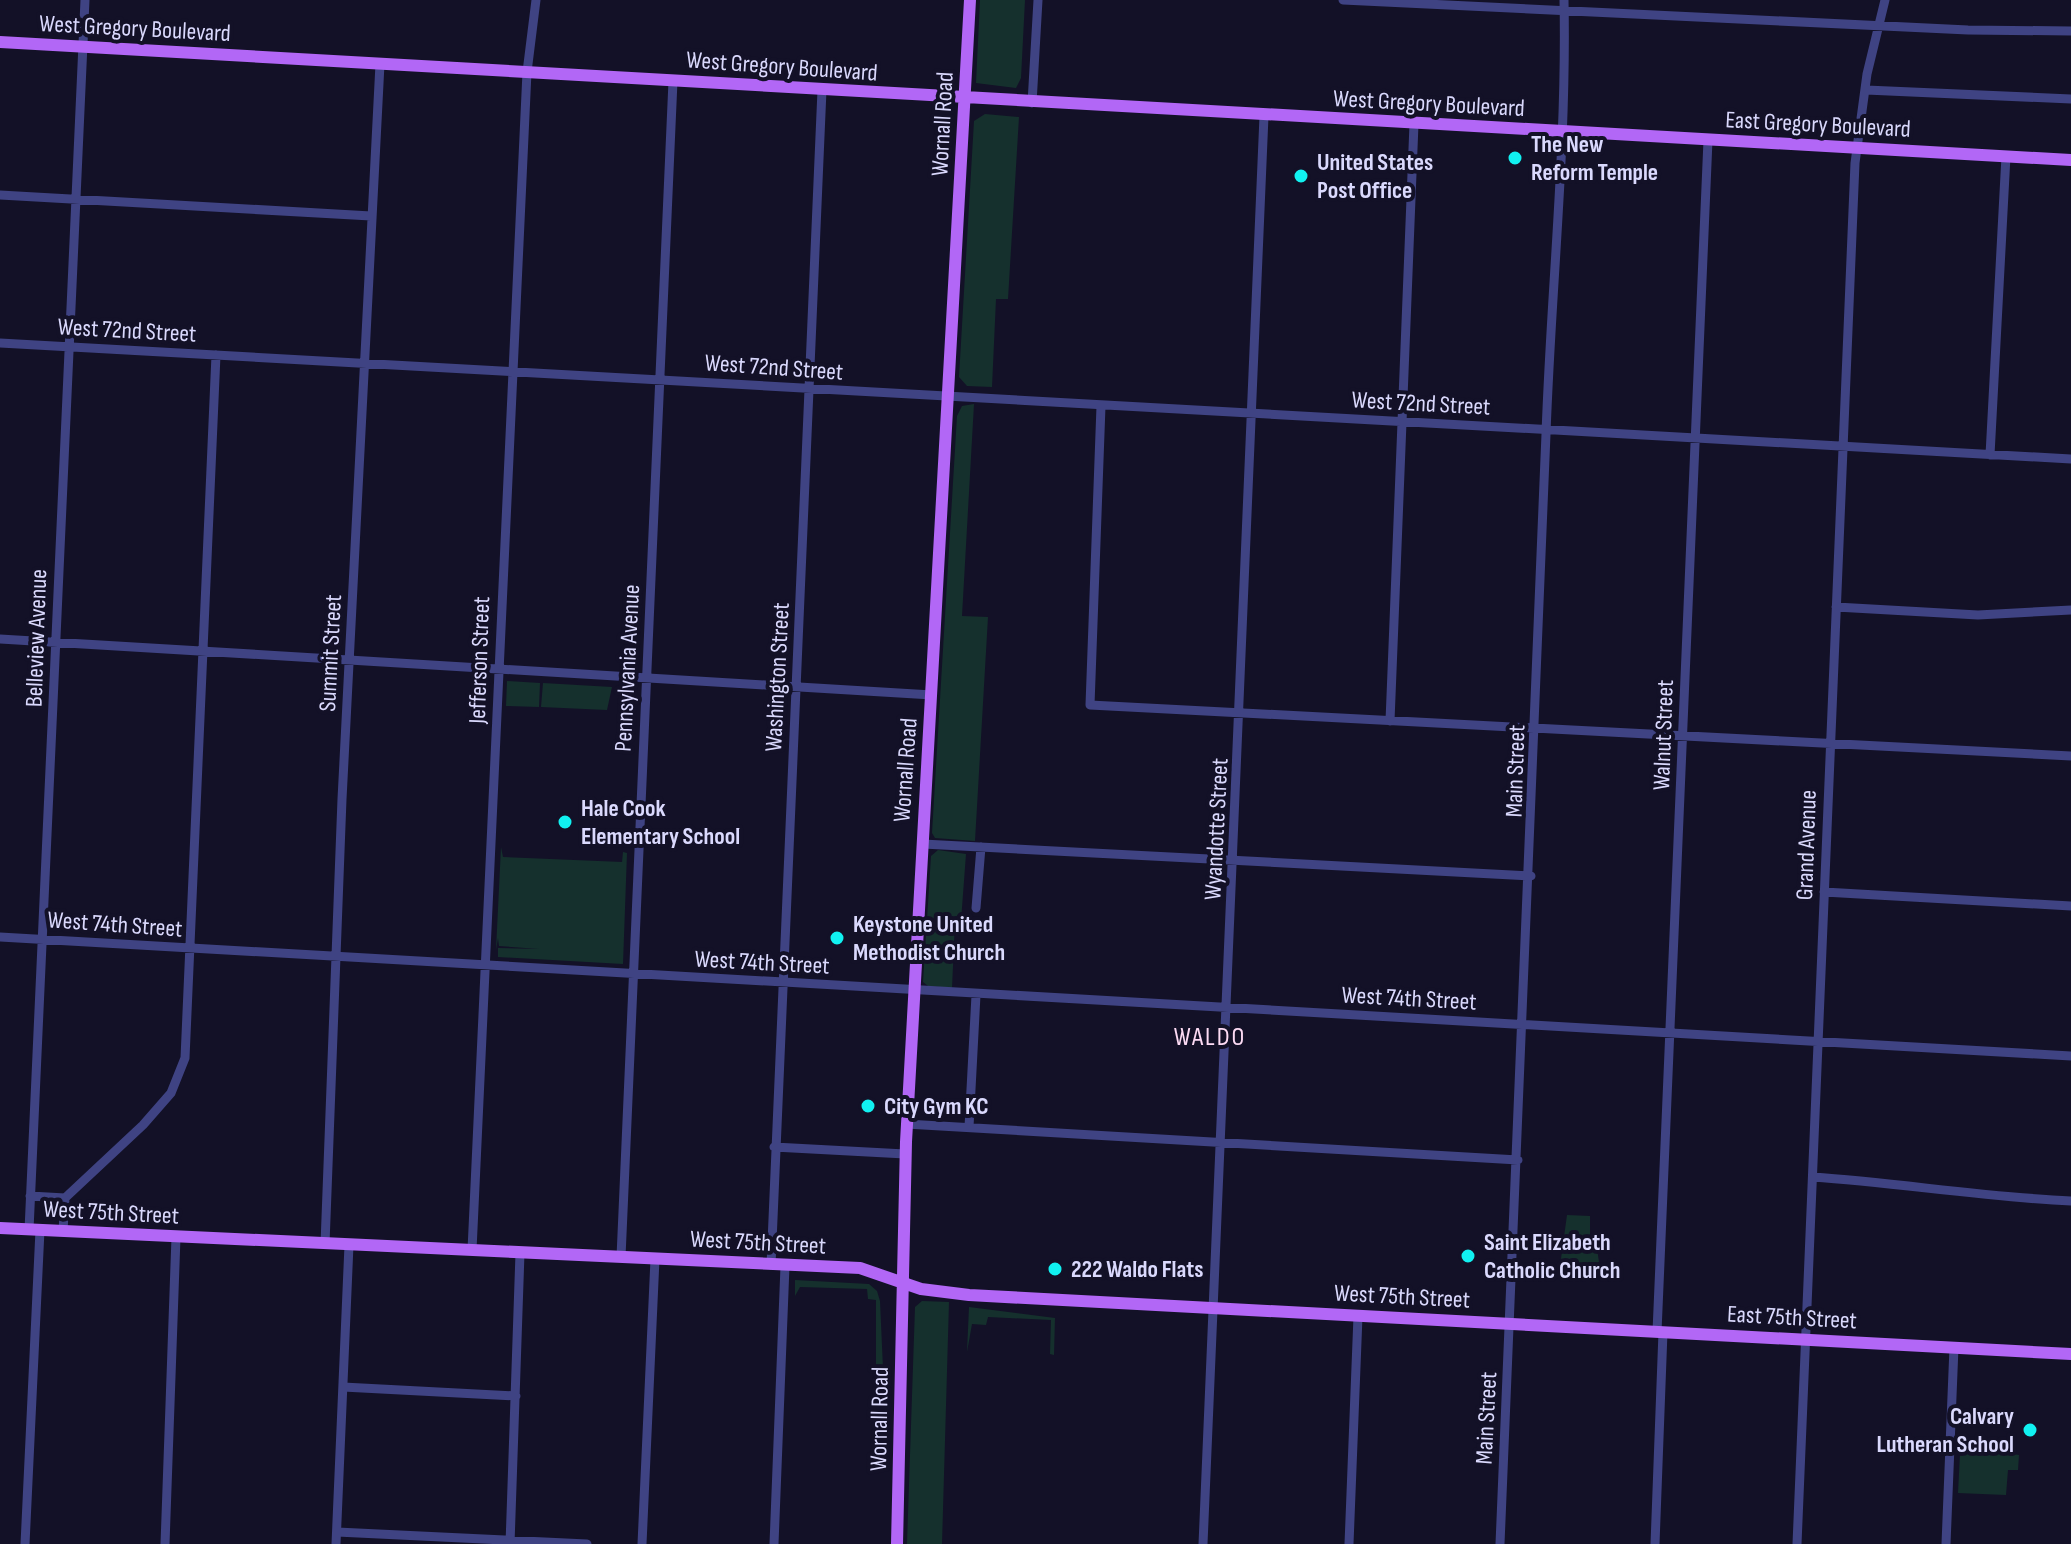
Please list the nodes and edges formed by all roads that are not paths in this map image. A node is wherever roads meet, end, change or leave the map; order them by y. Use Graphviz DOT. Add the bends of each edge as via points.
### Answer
graph roads {
  1 [pos="85,0"];
  2 [pos="536,0"];
  3 [pos="970,0"];
  4 [pos="1038,0"];
  5 [pos="1343,0"];
  6 [pos="1885,0"];
  7 [pos="1564,5"];
  8 [pos="1879,25"];
  9 [pos="2071,31"];
  10 [pos="0,42"];
  11 [pos="81,47"];
  12 [pos="380,64"];
  13 [pos="527,72"];
  14 [pos="673,81"];
  15 [pos="822,90"];
  16 [pos="1866,90"];
  17 [pos="966,99"];
  18 [pos="2071,99"];
  19 [pos="1032,103"];
  20 [pos="1264,116"];
  21 [pos="1414,124"];
  22 [pos="1562,132"];
  23 [pos="1708,140"];
  24 [pos="1856,148"];
  25 [pos="2006,156"];
  26 [pos="2071,160"];
  27 [pos="0,195"];
  28 [pos="75,199"];
  29 [pos="371,216"];
  30 [pos="0,343"];
  31 [pos="67,347"];
  32 [pos="216,355"];
  33 [pos="363,364"];
  34 [pos="512,372"];
  35 [pos="660,380"];
  36 [pos="810,389"];
  37 [pos="950,399"];
  38 [pos="1101,406"];
  39 [pos="1251,413"];
  40 [pos="1402,422"];
  41 [pos="1546,430"];
  42 [pos="1695,437"];
  43 [pos="1842,445"];
  44 [pos="1990,455"];
  45 [pos="2071,459"];
  46 [pos="1836,607"];
  47 [pos="2071,610"];
  48 [pos="0,639"];
  49 [pos="56,642"];
  50 [pos="203,652"];
  51 [pos="350,662"];
  52 [pos="499,671"];
  53 [pos="646,677"];
  54 [pos="797,687"];
  55 [pos="932,695"];
  56 [pos="1241,713"];
  57 [pos="1390,721"];
  58 [pos="1537,728"];
  59 [pos="1683,736"];
  60 [pos="1830,743"];
  61 [pos="2071,756"];
  62 [pos="923,844"];
  63 [pos="981,847"];
  64 [pos="1234,860"];
  65 [pos="1531,876"];
  66 [pos="1824,892"];
  67 [pos="2071,906"];
  68 [pos="976,908"];
  69 [pos="0,937"];
  70 [pos="42,940"];
  71 [pos="190,949"];
  72 [pos="337,957"];
  73 [pos="486,966"];
  74 [pos="633,974"];
  75 [pos="782,983"];
  76 [pos="913,991"];
  77 [pos="976,995"];
  78 [pos="1227,1008"];
  79 [pos="1522,1024"];
  80 [pos="1670,1031"];
  81 [pos="1818,1040"];
  82 [pos="2071,1056"];
  83 [pos="906,1124"];
  84 [pos="969,1127"];
  85 [pos="1220,1141"];
  86 [pos="774,1147"];
  87 [pos="905,1154"];
  88 [pos="1518,1160"];
  89 [pos="1813,1177"];
  90 [pos="30,1196"];
  91 [pos="65,1198"];
  92 [pos="2071,1201"];
  93 [pos="0,1228"];
  94 [pos="34,1230"];
  95 [pos="63,1231"];
  96 [pos="176,1237"];
  97 [pos="325,1244"];
  98 [pos="349,1245"];
  99 [pos="472,1250"];
  100 [pos="520,1253"];
  101 [pos="621,1257"];
  102 [pos="655,1259"];
  103 [pos="771,1265"];
  104 [pos="785,1266"];
  105 [pos="901,1280"];
  106 [pos="1213,1308"];
  107 [pos="1358,1316"];
  108 [pos="1510,1324"];
  109 [pos="1660,1332"];
  110 [pos="1805,1340"];
  111 [pos="1954,1347"];
  112 [pos="2071,1354"];
  113 [pos="343,1387"];
  114 [pos="516,1396"];
  115 [pos="337,1532"];
  116 [pos="510,1542"];
  117 [pos="25,1544"];
  118 [pos="165,1544"];
  119 [pos="336,1544"];
  120 [pos="587,1544"];
  121 [pos="642,1544"];
  122 [pos="774,1544"];
  123 [pos="897,1544"];
  124 [pos="1203,1544"];
  125 [pos="1349,1544"];
  126 [pos="1500,1544"];
  127 [pos="1655,1544"];
  128 [pos="1797,1544"];
  129 [pos="1946,1544"];
  1 -- 11 [label="street, Belleview Avenue"];
  2 -- 13 [label="street, Jefferson Street"];
  3 -- 17 [label="main road, Wornall Road"];
  4 -- 19 [label="street"];
  5 -- 7 [label="street"];
  6 -- 8 [label="street, Grand Avenue"];
  7 -- 8 [label="street"];
  7 -- 22 [label="street, Main Street"];
  8 -- 9 [label="street"];
  8 -- 16 [label="street, Grand Avenue"];
  10 -- 11 [label="main road, West Gregory Boulevard"];
  11 -- 12 [label="main road, West Gregory Boulevard"];
  11 -- 28 [label="street, Belleview Avenue"];
  12 -- 13 [label="main road, West Gregory Boulevard"];
  12 -- 29 [label="street, Summit Street"];
  13 -- 14 [label="main road, West Gregory Boulevard"];
  13 -- 34 [label="street, Jefferson Street"];
  14 -- 15 [label="main road, West Gregory Boulevard"];
  14 -- 35 [label="street, Pennsylvania Avenue"];
  15 -- 17 [label="main road, West Gregory Boulevard"];
  15 -- 36 [label="street, Washington Street"];
  16 -- 18 [label="street"];
  16 -- 24 [label="street, Grand Avenue"];
  17 -- 19 [label="main road, West Gregory Boulevard"];
  17 -- 37 [label="main road, Wornall Road"];
  19 -- 20 [label="main road, West Gregory Boulevard"];
  20 -- 21 [label="main road, West Gregory Boulevard"];
  20 -- 39 [label="street, Wyandotte Street"];
  21 -- 22 [label="main road, West Gregory Boulevard"];
  21 -- 40 [label="street"];
  22 -- 23 [label="main road, East Gregory Boulevard"];
  22 -- 41 [label="street, Main Street"];
  23 -- 24 [label="main road, East Gregory Boulevard"];
  23 -- 42 [label="street, Walnut Street"];
  24 -- 25 [label="main road, East Gregory Boulevard"];
  24 -- 43 [label="street, Grand Avenue"];
  25 -- 26 [label="main road, East Gregory Boulevard"];
  25 -- 44 [label="street"];
  27 -- 28 [label="street"];
  28 -- 29 [label="street"];
  28 -- 31 [label="street, Belleview Avenue"];
  29 -- 33 [label="street, Summit Street"];
  30 -- 31 [label="street, West 72nd Street"];
  31 -- 32 [label="street, West 72nd Street"];
  31 -- 49 [label="street, Belleview Avenue"];
  32 -- 33 [label="street, West 72nd Street"];
  32 -- 50 [label="street"];
  33 -- 34 [label="street, West 72nd Street"];
  33 -- 51 [label="street, Summit Street"];
  34 -- 35 [label="street, West 72nd Street"];
  34 -- 52 [label="street, Jefferson Street"];
  35 -- 36 [label="street, West 72nd Street"];
  35 -- 53 [label="street, Pennsylvania Avenue"];
  36 -- 37 [label="street, West 72nd Street"];
  36 -- 54 [label="street, Washington Street"];
  37 -- 38 [label="street, West 72nd Street"];
  37 -- 55 [label="main road, Wornall Road"];
  38 -- 39 [label="street, West 72nd Street"];
  38 -- 56 [label="street" via="1090,705"];
  39 -- 40 [label="street, West 72nd Street"];
  39 -- 56 [label="street, Wyandotte Street"];
  40 -- 41 [label="street, West 72nd Street"];
  40 -- 57 [label="street"];
  41 -- 42 [label="street, West 72nd Street"];
  41 -- 58 [label="street, Main Street"];
  42 -- 43 [label="street, West 72nd Street"];
  42 -- 59 [label="street, Walnut Street"];
  43 -- 44 [label="street, West 72nd Street"];
  43 -- 46 [label="street, Grand Avenue"];
  44 -- 45 [label="street, West 72nd Street"];
  46 -- 47 [label="street" via="1978,615"];
  46 -- 60 [label="street, Grand Avenue"];
  48 -- 49 [label="street"];
  49 -- 50 [label="street"];
  49 -- 70 [label="street, Belleview Avenue"];
  50 -- 51 [label="street"];
  50 -- 71 [label="street"];
  51 -- 52 [label="street"];
  51 -- 72 [label="street, Summit Street"];
  52 -- 53 [label="street"];
  52 -- 73 [label="street, Jefferson Street"];
  53 -- 54 [label="street"];
  53 -- 74 [label="street, Pennsylvania Avenue"];
  54 -- 55 [label="street"];
  54 -- 75 [label="street, Washington Street"];
  55 -- 62 [label="main road, Wornall Road"];
  56 -- 57 [label="street"];
  56 -- 64 [label="street, Wyandotte Street"];
  57 -- 58 [label="street"];
  58 -- 59 [label="street"];
  58 -- 65 [label="street, Main Street"];
  59 -- 60 [label="street"];
  59 -- 80 [label="street, Walnut Street"];
  60 -- 61 [label="street"];
  60 -- 66 [label="street, Grand Avenue"];
  62 -- 63 [label="street"];
  62 -- 76 [label="main road, Wornall Road"];
  63 -- 64 [label="street"];
  63 -- 68 [label="street"];
  64 -- 65 [label="street"];
  64 -- 78 [label="street, Wyandotte Street"];
  65 -- 79 [label="street, Main Street"];
  66 -- 67 [label="street"];
  66 -- 81 [label="street, Grand Avenue"];
  69 -- 70 [label="street, West 74th Street"];
  70 -- 71 [label="street, West 74th Street"];
  70 -- 90 [label="street, Belleview Avenue"];
  71 -- 72 [label="street, West 74th Street"];
  71 -- 91 [label="street" via="185,1058 171,1093"];
  72 -- 73 [label="street, West 74th Street"];
  72 -- 97 [label="street, Summit Street"];
  73 -- 74 [label="street, West 74th Street"];
  73 -- 99 [label="street, Jefferson Street"];
  74 -- 75 [label="street, West 74th Street"];
  74 -- 101 [label="street, Pennsylvania Avenue"];
  75 -- 76 [label="street, West 74th Street"];
  75 -- 86 [label="street, Washington Street"];
  76 -- 77 [label="street, West 74th Street"];
  76 -- 83 [label="main road, Wornall Road"];
  77 -- 78 [label="street, West 74th Street"];
  77 -- 84 [label="street"];
  78 -- 79 [label="street, West 74th Street"];
  78 -- 85 [label="street, Wyandotte Street"];
  79 -- 80 [label="street, West 74th Street"];
  79 -- 88 [label="street, Main Street"];
  80 -- 81 [label="street, West 74th Street"];
  80 -- 109 [label="street, Walnut Street"];
  81 -- 82 [label="street, West 74th Street"];
  81 -- 89 [label="street, Grand Avenue"];
  83 -- 84 [label="street"];
  83 -- 87 [label="main road, Wornall Road"];
  84 -- 85 [label="street"];
  85 -- 88 [label="street"];
  85 -- 106 [label="street, Wyandotte Street"];
  86 -- 87 [label="street"];
  86 -- 103 [label="street, Washington Street"];
  87 -- 105 [label="main road, Wornall Road"];
  88 -- 108 [label="street, Main Street"];
  89 -- 92 [label="street" via="1897,1182 1991,1198"];
  89 -- 110 [label="street, Grand Avenue"];
  90 -- 91 [label="street"];
  90 -- 94 [label="street, Belleview Avenue"];
  91 -- 95 [label="street"];
  93 -- 94 [label="main road, West 75th Street"];
  94 -- 95 [label="main road, West 75th Street"];
  94 -- 117 [label="street, Belleview Avenue"];
  95 -- 96 [label="main road, West 75th Street"];
  96 -- 97 [label="main road, West 75th Street"];
  96 -- 118 [label="street"];
  97 -- 98 [label="main road, West 75th Street"];
  98 -- 99 [label="main road, West 75th Street"];
  98 -- 113 [label="street"];
  99 -- 100 [label="main road, West 75th Street"];
  100 -- 101 [label="main road, West 75th Street"];
  100 -- 114 [label="street"];
  101 -- 102 [label="main road, West 75th Street"];
  102 -- 103 [label="main road, West 75th Street"];
  102 -- 121 [label="street"];
  103 -- 104 [label="main road, West 75th Street"];
  104 -- 105 [label="main road, West 75th Street" via="860,1268"];
  104 -- 122 [label="street"];
  105 -- 106 [label="main road, West 75th Street" via="921,1289 969,1295"];
  105 -- 123 [label="main road, Wornall Road"];
  106 -- 107 [label="main road, West 75th Street"];
  106 -- 124 [label="street, Wyandotte Street"];
  107 -- 108 [label="main road, West 75th Street"];
  107 -- 125 [label="street"];
  108 -- 109 [label="main road, East 75th Street"];
  108 -- 126 [label="street, Main Street"];
  109 -- 110 [label="main road, East 75th Street"];
  109 -- 127 [label="street, Walnut Street"];
  110 -- 111 [label="main road, East 75th Street"];
  110 -- 128 [label="street, Grand Avenue"];
  111 -- 112 [label="main road, East 75th Street"];
  111 -- 129 [label="street"];
  113 -- 114 [label="street"];
  113 -- 115 [label="street"];
  114 -- 116 [label="street"];
  115 -- 116 [label="street"];
  115 -- 119 [label="street"];
  116 -- 120 [label="street"];
}
